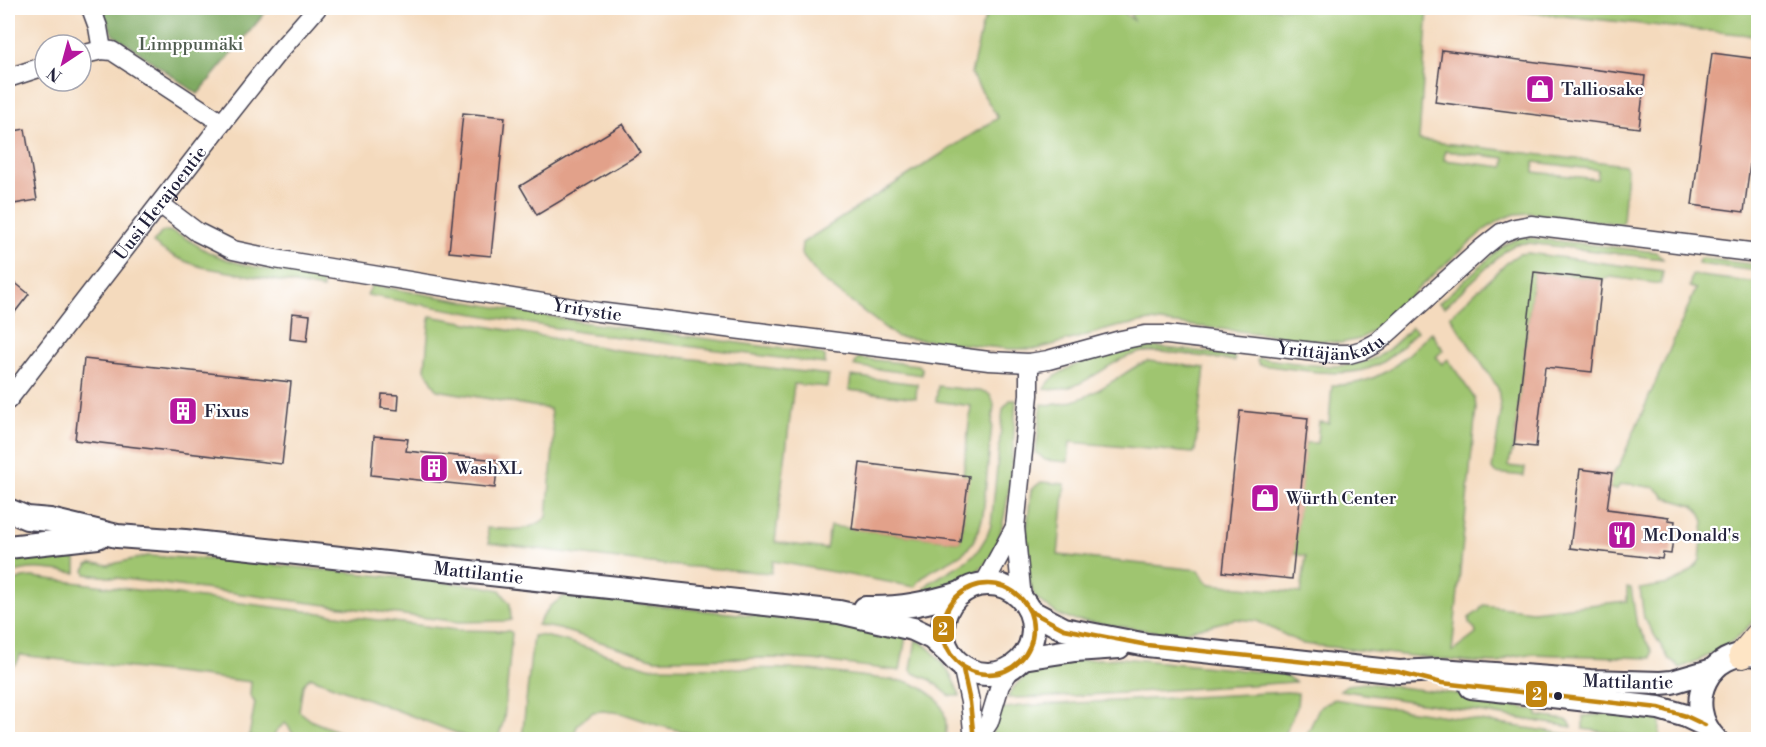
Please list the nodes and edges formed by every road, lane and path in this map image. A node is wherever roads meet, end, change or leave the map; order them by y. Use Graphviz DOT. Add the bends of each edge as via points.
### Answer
graph roads {
  1 [pos="91,8"];
  2 [pos="317,8"];
  3 [pos="102,50"];
  4 [pos="93,52"];
  5 [pos="33,70"];
  6 [pos="8,78"];
  7 [pos="222,123"];
  8 [pos="160,204"];
  9 [pos="1758,253"];
  10 [pos="1029,363"];
  11 [pos="8,400"];
  12 [pos="8,510"];
  13 [pos="1015,528"];
  14 [pos="117,536"];
  15 [pos="8,547"];
  16 [pos="984,584"];
  17 [pos="961,593"];
  18 [pos="1026,605"];
  19 [pos="839,612"];
  20 [pos="1147,645"];
  21 [pos="1753,649"];
  22 [pos="956,660"];
  23 [pos="1018,663"];
  24 [pos="1713,670"];
  25 [pos="1399,672"];
  26 [pos="1710,732"];
  27 [pos="976,740"];
  1 -- 3 [label="street"];
  2 -- 7 [label="street, Uusi Herajoentie"];
  3 -- 4 [label="street"];
  3 -- 7 [label="street" via="112,51"];
  5 -- 6 [label="street"];
  7 -- 8 [label="street, Uusi Herajoentie"];
  8 -- 10 [label="street, Yritystie" via="197,232 233,250 276,259 598,312"];
  8 -- 11 [label="street, Uusi Herajoentie"];
  9 -- 10 [label="street, Yrittäjänkatu" via="1531,225 1501,233 1390,332 1363,350 1349,354 1145,335"];
  10 -- 13 [label="street"];
  12 -- 14 [label="street, Mattilantie" via="27,518"];
  13 -- 16 [label="street"];
  13 -- 18 [label="street"];
  14 -- 15 [label="street, Mattilantie"];
  14 -- 19 [label="street, Mattilantie"];
  16 -- 17 [label="street"];
  16 -- 18 [label="street" via="1005,587"];
  17 -- 19 [label="street, Mattilantie" via="916,606"];
  17 -- 22 [label="street" via="949,608 943,626 945,641"];
  18 -- 20 [label="street, Mattilantie" via="1064,629"];
  18 -- 23 [label="street" via="1033,636"];
  19 -- 22 [label="street, Mattilantie" via="913,629 932,638"];
  20 -- 23 [label="street, Mattilantie" via="1075,651"];
  20 -- 25 [label="street, Mattilantie"];
  21 -- 24 [label="street, Mattilantie"];
  22 -- 23 [label="street" via="974,672 987,674"];
  22 -- 27 [label="street" via="970,702"];
  23 -- 27 [label="street" via="999,685 989,722"];
  24 -- 25 [label="street, Mattilantie" via="1660,683 1440,670"];
  24 -- 26 [label="street" via="1701,690 1701,714"];
  25 -- 26 [label="street, Mattilantie" via="1442,683 1659,708 1686,716"];
}
